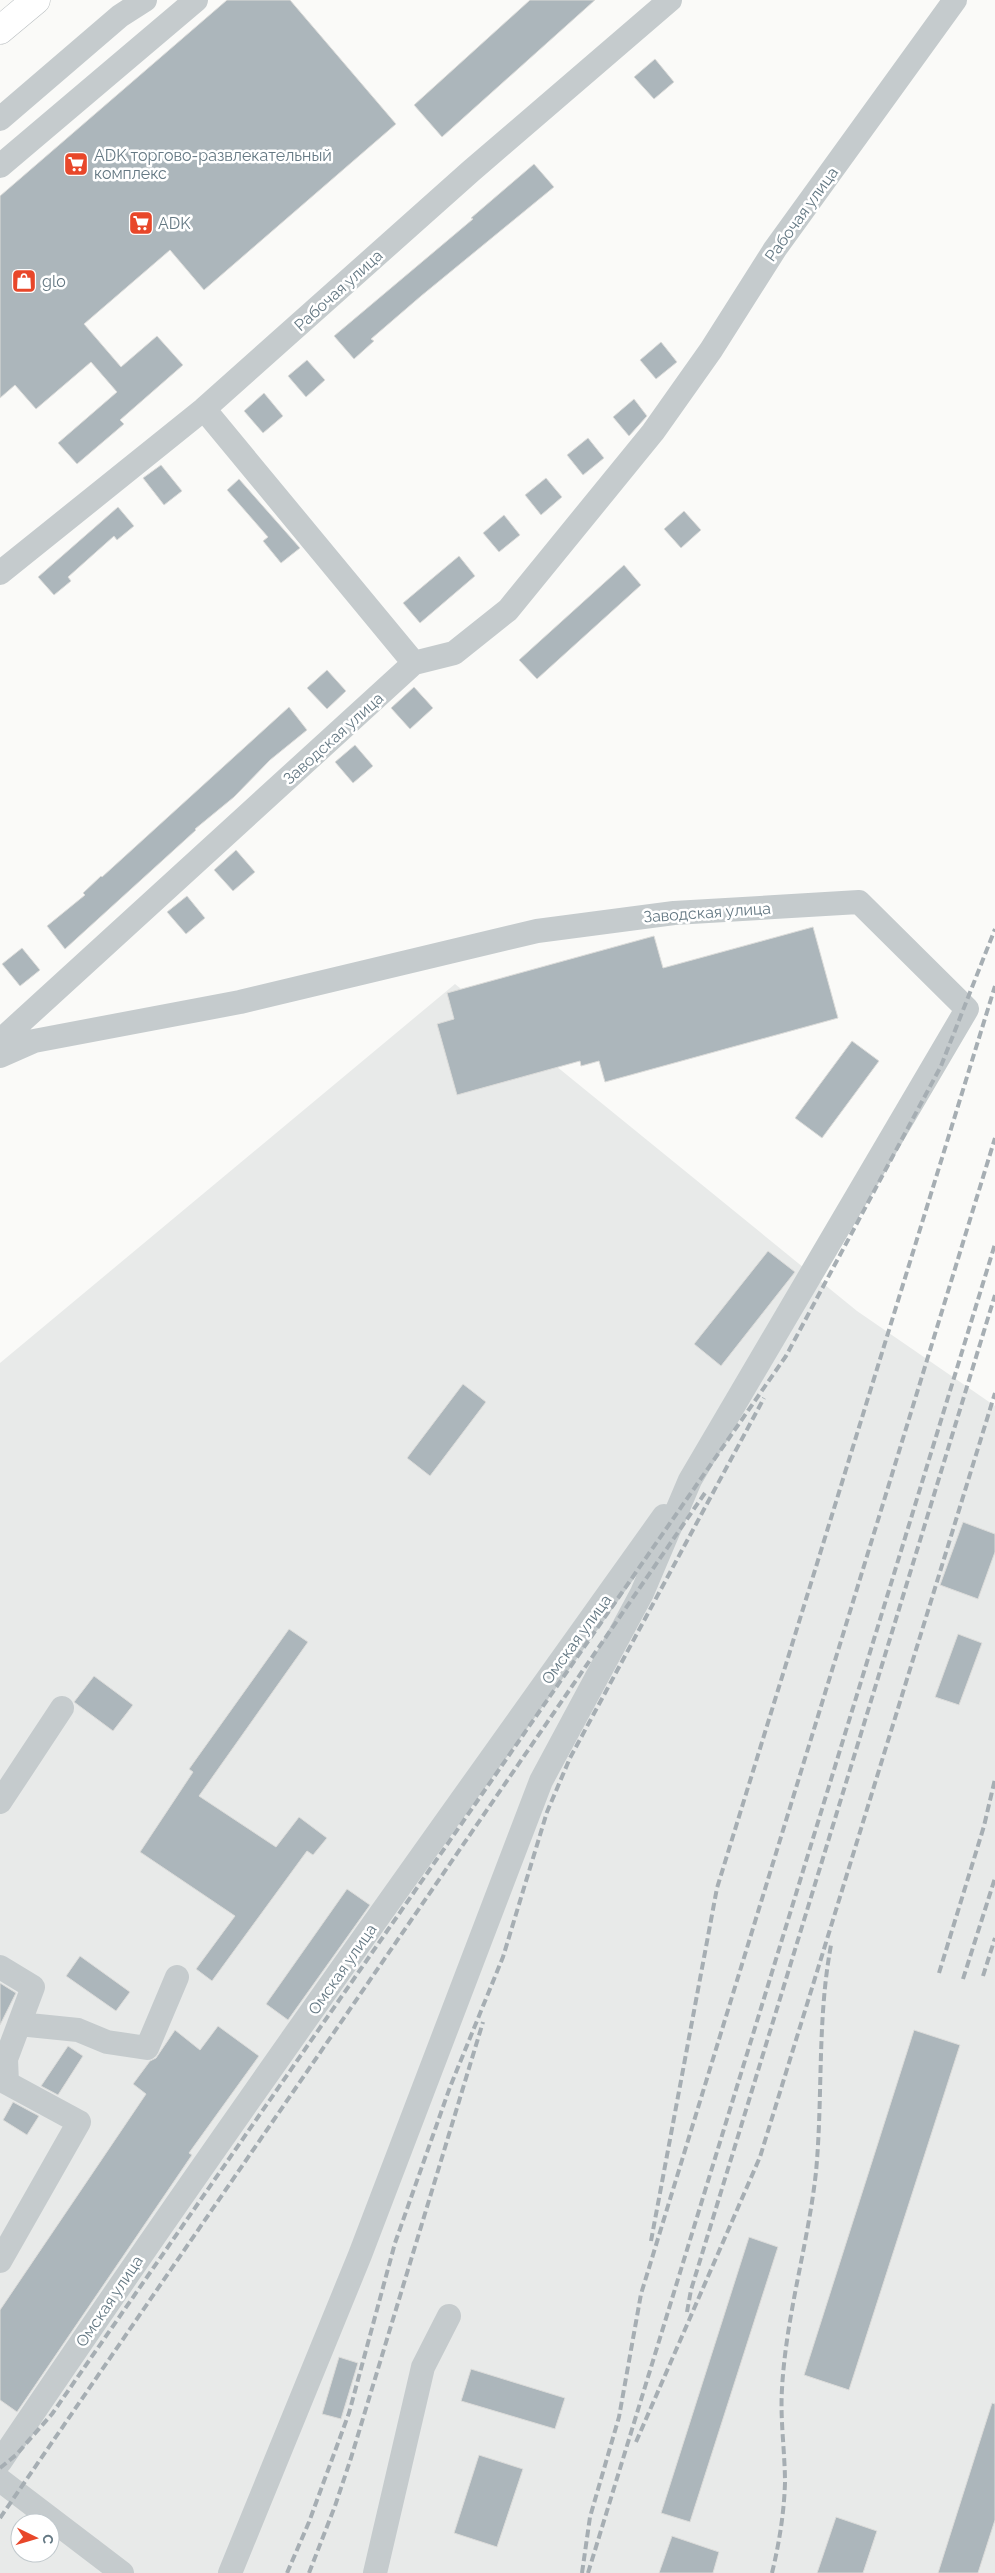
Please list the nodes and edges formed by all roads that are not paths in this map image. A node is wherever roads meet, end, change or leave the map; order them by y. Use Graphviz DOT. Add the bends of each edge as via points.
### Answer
graph roads {
  1 [pos="36,0"];
  2 [pos="145,0"];
  3 [pos="196,0"];
  4 [pos="670,0"];
  5 [pos="955,0"];
  6 [pos="0,30"];
  7 [pos="0,119"];
  8 [pos="0,166"];
  9 [pos="204,409"];
  10 [pos="653,432"];
  11 [pos="0,573"];
  12 [pos="414,663"];
  13 [pos="0,1041"];
  14 [pos="0,1056"];
  15 [pos="690,1480"];
  16 [pos="62,1708"];
  17 [pos="0,1802"];
  18 [pos="0,1967"];
  19 [pos="177,1977"];
  20 [pos="19,2024"];
  21 [pos="3,2057"];
  22 [pos="0,2261"];
  23 [pos="449,2316"];
  24 [pos="0,2462"];
  25 [pos="0,2480"];
  26 [pos="122,2573"];
  27 [pos="230,2573"];
  28 [pos="376,2573"];
  1 -- 6 [label="main road"];
  2 -- 7 [label="street" via="120,16"];
  3 -- 8 [label="street"];
  4 -- 9 [label="street, Рабочая улица" via="471,171"];
  5 -- 10 [label="street, Рабочая улица" via="775,249 711,350"];
  9 -- 11 [label="street, Рабочая улица"];
  9 -- 12 [label="street"];
  10 -- 12 [label="street, Заводская улица" via="508,610 454,653"];
  12 -- 13 [label="street, Заводская улица"];
  14 -- 15 [label="street, Заводская улица" via="34,1041 240,1002 537,931 674,913 860,902 967,1009"];
  15 -- 24 [label="street, Омская улица" via="405,1878"];
  15 -- 27 [label="street" via="642,1593 541,1781 360,2255"];
  16 -- 17 [label="street"];
  18 -- 20 [label="street" via="32,1987"];
  19 -- 20 [label="street" via="147,2048 107,2042 78,2030"];
  20 -- 21 [label="street"];
  21 -- 22 [label="street" via="7,2083 79,2122"];
  23 -- 28 [label="street" via="423,2367"];
  25 -- 26 [label="street"];
}
